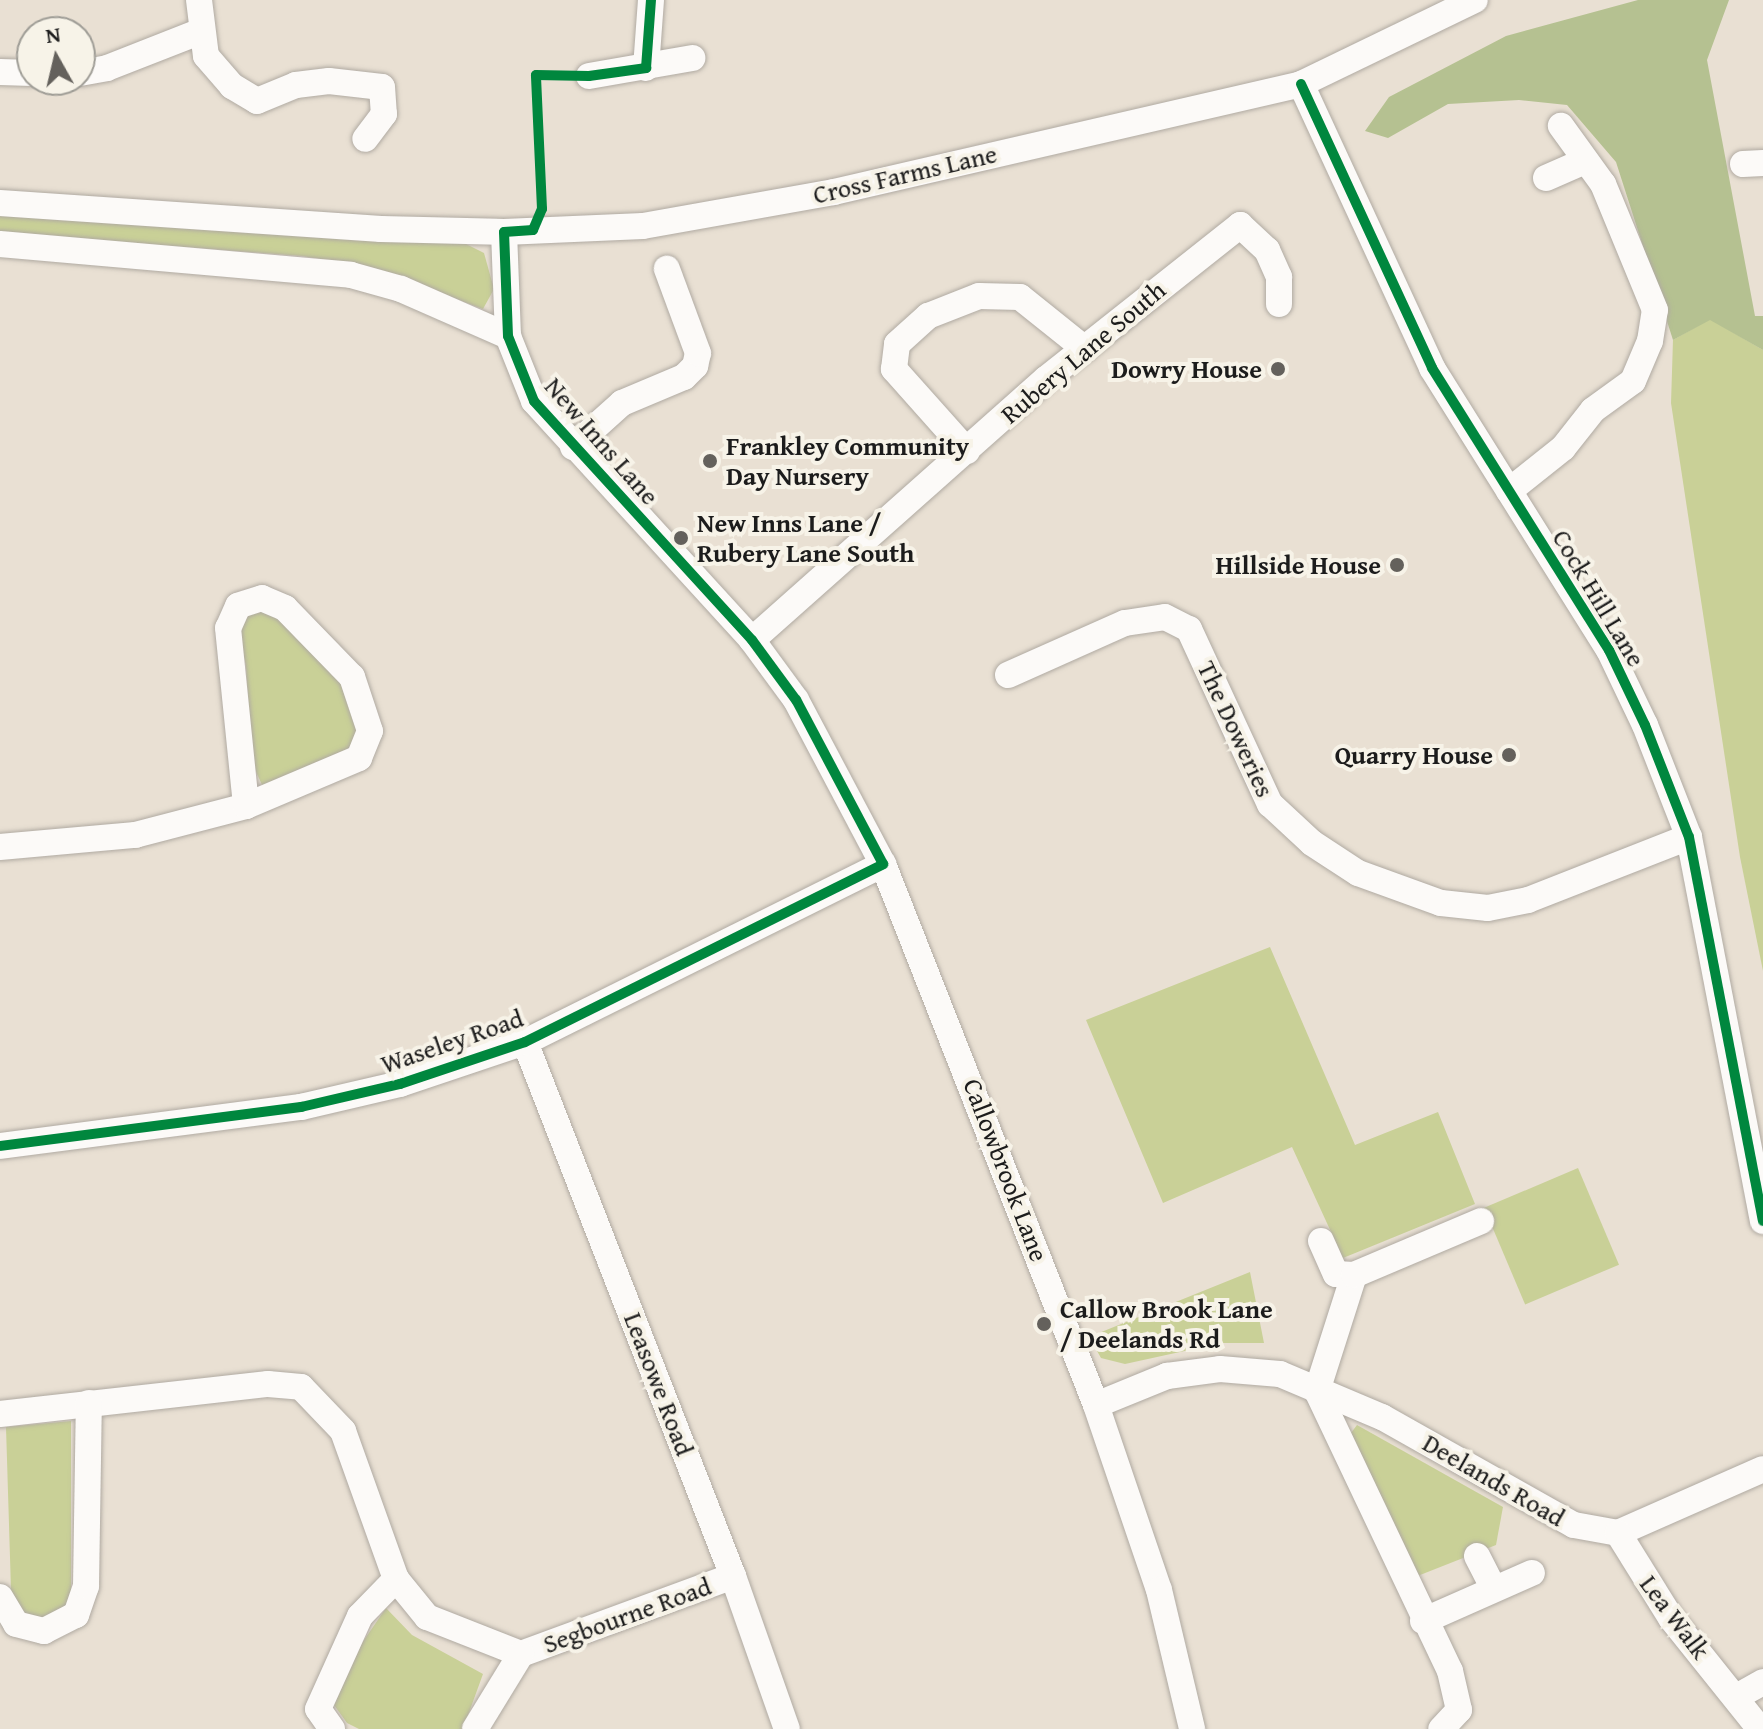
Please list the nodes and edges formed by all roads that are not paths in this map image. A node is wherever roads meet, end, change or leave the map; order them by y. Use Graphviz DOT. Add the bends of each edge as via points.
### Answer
graph roads {
  1 [pos="199,0"];
  2 [pos="651,0"];
  3 [pos="1475,0"];
  4 [pos="199,32"];
  5 [pos="692,58"];
  6 [pos="646,68"];
  7 [pos="96,70"];
  8 [pos="589,76"];
  9 [pos="1301,84"];
  10 [pos="1561,126"];
  11 [pos="365,139"];
  12 [pos="1585,161"];
  13 [pos="1546,178"];
  14 [pos="0,203"];
  15 [pos="504,232"];
  16 [pos="0,244"];
  17 [pos="667,269"];
  18 [pos="1279,304"];
  19 [pos="508,336"];
  20 [pos="1085,349"];
  21 [pos="573,447"];
  22 [pos="967,451"];
  23 [pos="1509,491"];
  24 [pos="752,640"];
  25 [pos="1008,675"];
  26 [pos="246,806"];
  27 [pos="1689,837"];
  28 [pos="0,847"];
  29 [pos="883,864"];
  30 [pos="525,1042"];
  31 [pos="0,1146"];
  32 [pos="1481,1221"];
  33 [pos="1763,1221"];
  34 [pos="1321,1241"];
  35 [pos="1354,1275"];
  36 [pos="1317,1391"];
  37 [pos="89,1403"];
  38 [pos="1096,1405"];
  39 [pos="0,1414"];
  40 [pos="1763,1469"];
  41 [pos="1618,1533"];
  42 [pos="1477,1556"];
  43 [pos="1532,1573"];
  44 [pos="733,1576"];
  45 [pos="396,1579"];
  46 [pos="1494,1589"];
  47 [pos="0,1597"];
  48 [pos="1423,1621"];
  49 [pos="521,1654"];
  50 [pos="1763,1682"];
  51 [pos="1738,1696"];
  52 [pos="332,1729"];
  53 [pos="475,1729"];
  54 [pos="787,1729"];
  55 [pos="1192,1729"];
  56 [pos="1441,1729"];
  57 [pos="1760,1729"];
  1 -- 4 [label="street"];
  2 -- 6 [label="street"];
  3 -- 9 [label="street, Cross Farms Lane"];
  4 -- 7 [label="street"];
  4 -- 11 [label="street" via="206,56 232,86 257,101 296,85 329,81 382,87 384,114"];
  5 -- 6 [label="street"];
  6 -- 8 [label="street"];
  9 -- 15 [label="street, Cross Farms Lane" via="733,212 643,226"];
  9 -- 23 [label="street, Cock Hill Lane" via="1432,368"];
  10 -- 12 [label="street"];
  12 -- 13 [label="street"];
  12 -- 23 [label="street" via="1603,184 1655,310 1650,341 1633,381 1593,410 1563,448"];
  14 -- 15 [label="street" via="381,229"];
  15 -- 19 [label="street, New Inns Lane"];
  16 -- 19 [label="street" via="351,275 401,289"];
  17 -- 21 [label="street" via="698,353 695,366 684,377 622,403"];
  18 -- 20 [label="street, Rubery Lane South" via="1279,277 1267,250 1240,225"];
  19 -- 21 [label="street, New Inns Lane" via="534,401"];
  20 -- 22 [label="street, Rubery Lane South"];
  20 -- 22 [label="street" via="1020,297 979,296 928,316 897,344 894,369"];
  21 -- 24 [label="street, New Inns Lane"];
  22 -- 24 [label="street, Rubery Lane South"];
  23 -- 27 [label="street, Cock Hill Lane" via="1609,650"];
  24 -- 29 [label="street, Callowbrook Lane" via="796,700"];
  25 -- 27 [label="street, The Doweries" via="1125,623 1165,617 1189,629 1270,804 1312,843 1358,873 1441,903 1488,908 1528,900"];
  26 -- 26 [label="street" via="347,766 359,758 370,731 352,677 285,608 262,598 238,606 228,628"];
  26 -- 28 [label="street" via="135,835"];
  27 -- 33 [label="street, Cock Hill Lane"];
  29 -- 30 [label="street, Waseley Road"];
  29 -- 38 [label="street, Callowbrook Lane"];
  30 -- 31 [label="street, Waseley Road" via="400,1084 301,1107"];
  30 -- 44 [label="street, Leasowe Road"];
  32 -- 35 [label="street"];
  34 -- 35 [label="street" via="1336,1274"];
  35 -- 36 [label="street"];
  36 -- 38 [label="street, Deelands Road" via="1280,1374 1220,1369 1167,1376"];
  36 -- 41 [label="street, Deelands Road" via="1382,1417 1574,1525"];
  36 -- 48 [label="street"];
  37 -- 39 [label="street, Segbourne Road"];
  37 -- 45 [label="street, Segbourne Road" via="268,1384 301,1387 343,1431"];
  37 -- 47 [label="street" via="86,1586 76,1615 44,1631 16,1624"];
  38 -- 55 [label="street, Callowbrook Lane" via="1159,1590"];
  40 -- 41 [label="street"];
  41 -- 51 [label="street, Lea Walk" via="1671,1618"];
  42 -- 46 [label="street"];
  43 -- 46 [label="street"];
  44 -- 49 [label="street, Segbourne Road"];
  44 -- 54 [label="street, Leasowe Road"];
  45 -- 49 [label="street, Segbourne Road" via="427,1617"];
  45 -- 52 [label="street" via="360,1616 318,1709"];
  46 -- 48 [label="street"];
  48 -- 56 [label="street" via="1450,1671 1459,1710"];
  49 -- 53 [label="street, Segbourne Road"];
  50 -- 51 [label="street"];
  51 -- 57 [label="street, Lea Walk"];
}
